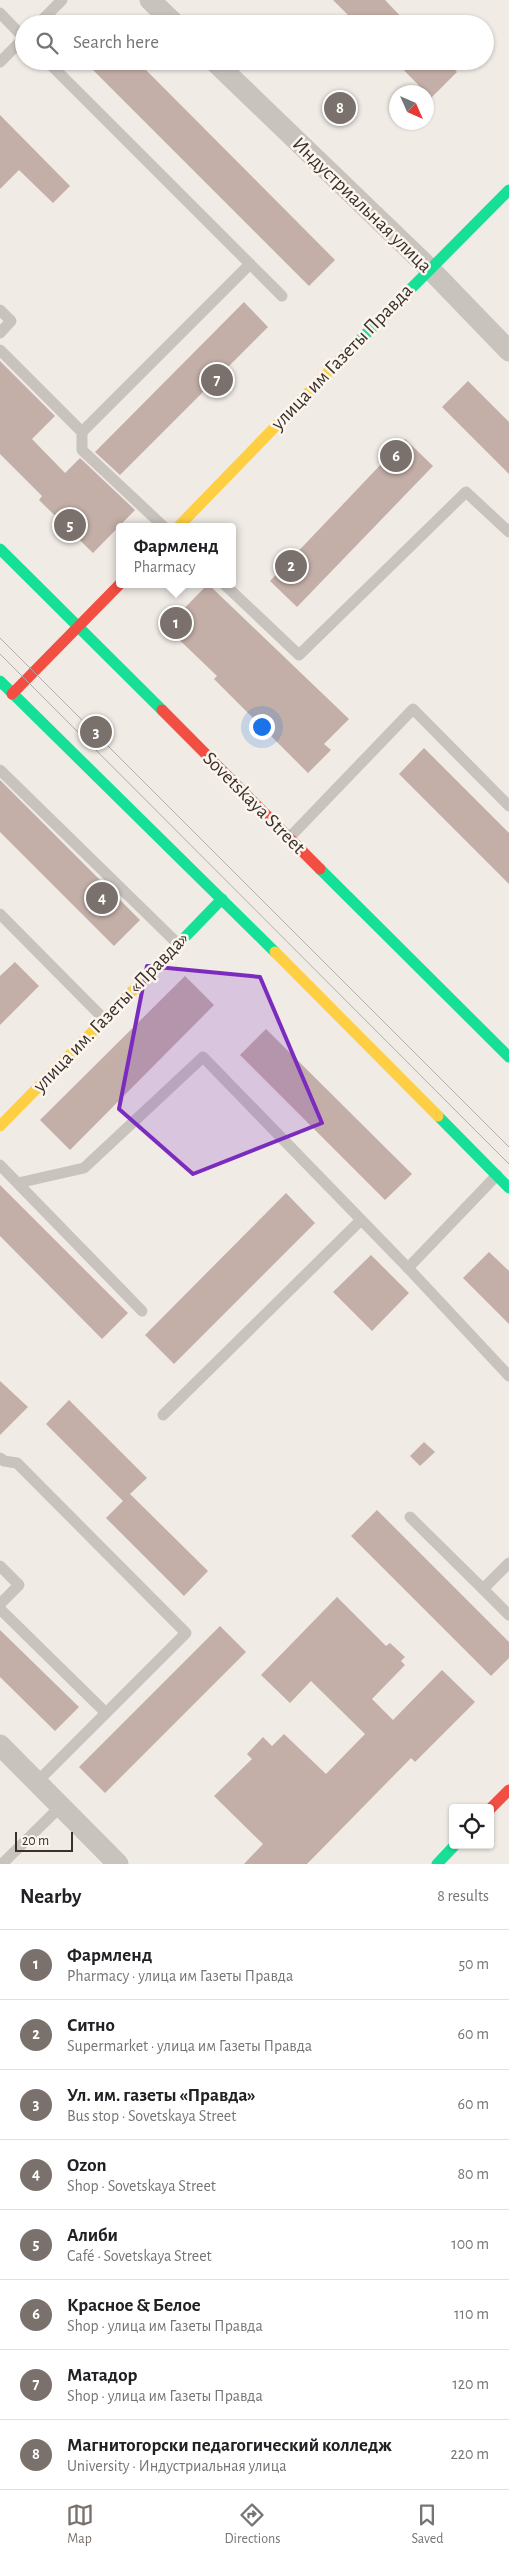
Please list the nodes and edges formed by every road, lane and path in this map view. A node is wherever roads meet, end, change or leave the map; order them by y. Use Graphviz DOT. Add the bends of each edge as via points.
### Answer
graph roads {
  1 [pos="62,0"];
  2 [pos="150,0"];
  3 [pos="0,13"];
  4 [pos="47,15"];
  5 [pos="166,15"];
  6 [pos="15,29"];
  7 [pos="15,47"];
  8 [pos="0,62"];
  9 [pos="56,70"];
  10 [pos="223,70"];
  11 [pos="509,190"];
  12 [pos="250,264"];
  13 [pos="429,268"];
  14 [pos="282,296"];
  15 [pos="0,310"];
  16 [pos="0,333"];
  17 [pos="0,350"];
  18 [pos="509,351"];
  19 [pos="82,432"];
  20 [pos="160,523"];
  21 [pos="182,523"];
  22 [pos="509,532"];
  23 [pos="0,549"];
  24 [pos="116,588"];
  25 [pos="228,588"];
  26 [pos="78,626"];
  27 [pos="0,682"];
  28 [pos="12,694"];
  29 [pos="0,770"];
  30 [pos="509,806"];
  31 [pos="288,838"];
  32 [pos="222,899"];
  33 [pos="0,914"];
  34 [pos="178,944"];
  35 [pos="104,1019"];
  36 [pos="509,1057"];
  37 [pos="0,1126"];
  38 [pos="0,1165"];
  39 [pos="497,1175"];
  40 [pos="18,1183"];
  41 [pos="509,1188"];
  42 [pos="362,1220"];
  43 [pos="408,1268"];
  44 [pos="142,1311"];
  45 [pos="509,1376"];
  46 [pos="163,1415"];
  47 [pos="1,1461"];
  48 [pos="410,1517"];
  49 [pos="509,1563"];
  50 [pos="0,1566"];
  51 [pos="483,1589"];
  52 [pos="0,1604"];
  53 [pos="0,1609"];
  54 [pos="509,1614"];
  55 [pos="106,1713"];
  56 [pos="0,1745"];
  57 [pos="37,1782"];
  58 [pos="509,1790"];
  59 [pos="494,1805"];
  60 [pos="61,1806"];
  61 [pos="451,1849"];
  62 [pos="2,1864"];
  63 [pos="118,1864"];
  64 [pos="437,1864"];
  1 -- 4 [label="lane"];
  2 -- 5 [label="street"];
  3 -- 6 [label="lane"];
  7 -- 8 [label="lane"];
  9 -- 12 [label="lane"];
  10 -- 13 [label="street, Индустриальная улица"];
  11 -- 13 [label="main road, улица им Газеты Правда"];
  12 -- 14 [label="lane"];
  12 -- 19 [label="lane"];
  13 -- 18 [label="street, Индустриальная улица"];
  13 -- 21 [label="main road, улица им Газеты Правда"];
  15 -- 16 [label="lane" via="12,321"];
  17 -- 19 [label="lane"];
  19 -- 20 [label="lane" via="82,450"];
  22 -- 25 [label="lane" via="466,492 299,655"];
  23 -- 26 [label="main road, Sovetskaya Street"];
  24 -- 26 [label="main road"];
  26 -- 28 [label="main road"];
  26 -- 31 [label="main road, Sovetskaya Street"];
  27 -- 28 [label="main road"];
  28 -- 32 [label="main road"];
  29 -- 34 [label="lane"];
  30 -- 31 [label="lane" via="413,709"];
  31 -- 36 [label="main road, Sovetskaya Street"];
  32 -- 34 [label="main road, улица им. Газеты «Правда»"];
  32 -- 39 [label="main road"];
  33 -- 35 [label="lane"];
  34 -- 35 [label="main road, улица им. Газеты «Правда»"];
  35 -- 37 [label="main road, улица им. Газеты «Правда»"];
  38 -- 40 [label="lane"];
  39 -- 41 [label="main road"];
  39 -- 43 [label="lane"];
  40 -- 42 [label="lane" via="84,1168 203,1057"];
  40 -- 44 [label="lane"];
  42 -- 43 [label="lane"];
  42 -- 46 [label="lane"];
  43 -- 45 [label="lane"];
  47 -- 55 [label="lane" via="16,1463 186,1633"];
  48 -- 51 [label="lane"];
  49 -- 51 [label="lane"];
  50 -- 52 [label="lane" via="19,1584"];
  51 -- 54 [label="lane"];
  53 -- 55 [label="lane"];
  55 -- 57 [label="lane"];
  56 -- 57 [label="street"];
  57 -- 60 [label="street"];
  58 -- 59 [label="main road"];
  60 -- 62 [label="lane"];
  60 -- 63 [label="street"];
  61 -- 64 [label="main road"];
}
